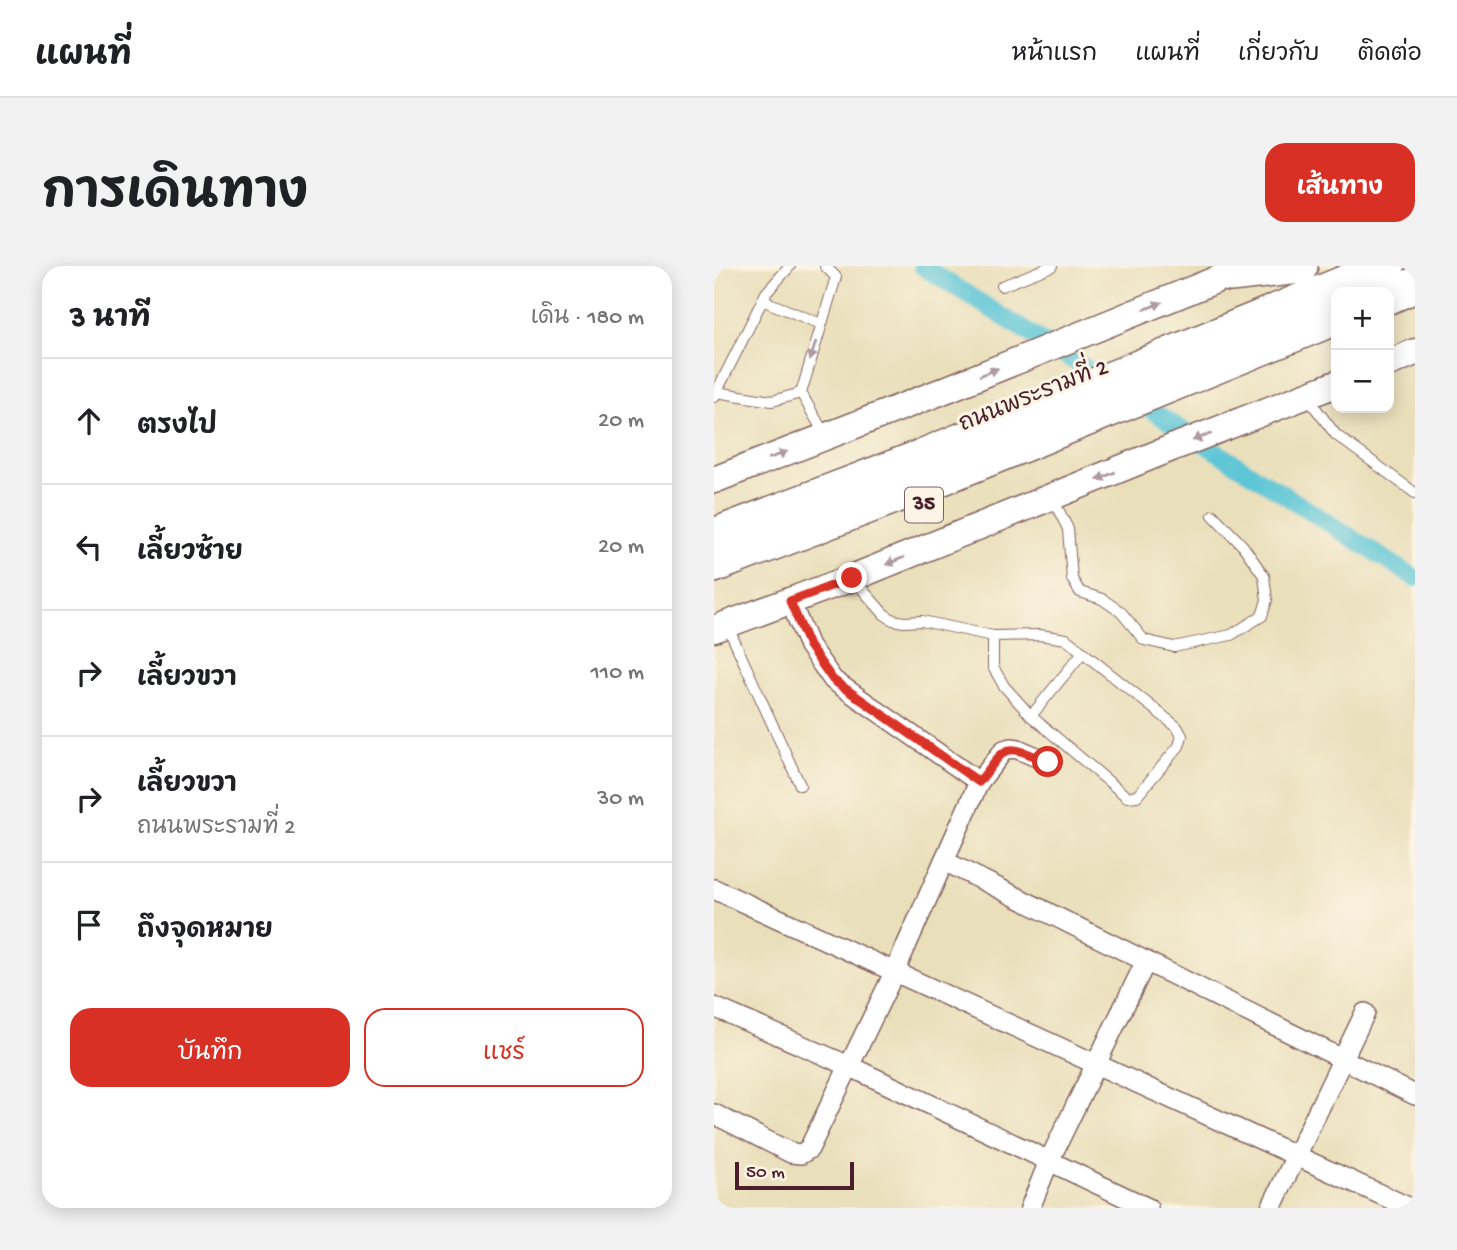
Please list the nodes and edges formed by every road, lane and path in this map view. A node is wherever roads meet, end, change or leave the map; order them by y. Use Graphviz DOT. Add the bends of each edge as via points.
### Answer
graph roads {
  1 [pos="790,266"];
  2 [pos="825,266"];
  3 [pos="1052,266"];
  4 [pos="1300,266"];
  5 [pos="1351,266"];
  6 [pos="1387,266"];
  7 [pos="1223,274"];
  8 [pos="1415,285"];
  9 [pos="1002,286"];
  10 [pos="1394,294"];
  11 [pos="762,300"];
  12 [pos="1415,307"];
  13 [pos="1394,315"];
  14 [pos="1331,319"];
  15 [pos="821,324"];
  16 [pos="1331,340"];
  17 [pos="1415,352"];
  18 [pos="1394,361"];
  19 [pos="1331,386"];
  20 [pos="801,393"];
  21 [pos="715,394"];
  22 [pos="1307,396"];
  23 [pos="825,436"];
  24 [pos="714,480"];
  25 [pos="1415,493"];
  26 [pos="1052,498"];
  27 [pos="1213,515"];
  28 [pos="714,522"];
  29 [pos="714,536"];
  30 [pos="714,565"];
  31 [pos="852,578"];
  32 [pos="714,585"];
  33 [pos="790,601"];
  34 [pos="720,627"];
  35 [pos="993,636"];
  36 [pos="1083,652"];
  37 [pos="1031,716"];
  38 [pos="1048,762"];
  39 [pos="979,782"];
  40 [pos="800,785"];
  41 [pos="944,861"];
  42 [pos="714,889"];
  43 [pos="1146,961"];
  44 [pos="895,971"];
  45 [pos="714,1007"];
  46 [pos="1365,1013"];
  47 [pos="1343,1059"];
  48 [pos="1096,1063"];
  49 [pos="849,1066"];
  50 [pos="1415,1095"];
  51 [pos="714,1114"];
  52 [pos="1296,1156"];
  53 [pos="1049,1161"];
  54 [pos="1030,1208"];
  55 [pos="1148,1208"];
  56 [pos="1271,1208"];
  57 [pos="1410,1208"];
  1 -- 11 [label="lane"];
  2 -- 15 [label="lane" via="835,276"];
  3 -- 9 [label="lane"];
  4 -- 7 [label="highway"];
  5 -- 28 [label="highway, ถนนพระรามที่ 2" via="953,431"];
  6 -- 29 [label="highway" via="919,458"];
  23 -- 7 [label="main road, ถนนพระรามที่ 2, one-way"];
  8 -- 10 [label="highway"];
  11 -- 15 [label="lane"];
  11 -- 21 [label="lane"];
  12 -- 13 [label="highway"];
  14 -- 30 [label="highway"];
  15 -- 20 [label="lane, one-way"];
  16 -- 32 [label="highway, 35" via="860,531"];
  17 -- 18 [label="main road"];
  19 -- 22 [label="main road, 35"];
  20 -- 21 [label="lane" via="772,401"];
  20 -- 23 [label="lane"];
  22 -- 25 [label="lane" via="1336,435"];
  22 -- 26 [label="main road, 35, one-way"];
  24 -- 23 [label="main road, ถนนพระรามที่ 2, one-way"];
  26 -- 27 [label="lane" via="1068,529 1072,579 1080,592 1121,612 1144,640 1174,647 1231,635 1262,616 1267,600 1264,576 1243,545"];
  26 -- 31 [label="main road, 35, one-way"];
  31 -- 33 [label="main road, 35"];
  31 -- 35 [label="lane" via="893,620 922,621"];
  33 -- 34 [label="main road, 35"];
  33 -- 39 [label="street" via="809,646 833,680"];
  34 -- 40 [label="lane"];
  35 -- 36 [label="lane" via="1066,639"];
  35 -- 37 [label="lane" via="993,667"];
  36 -- 37 [label="lane"];
  36 -- 37 [label="lane" via="1177,727 1182,736 1179,746 1137,796 1127,797"];
  38 -- 39 [label="street" via="1018,749 1004,750"];
  39 -- 41 [label="street"];
  41 -- 43 [label="street"];
  41 -- 44 [label="street"];
  42 -- 44 [label="street"];
  43 -- 47 [label="street"];
  43 -- 48 [label="street"];
  44 -- 48 [label="street"];
  44 -- 49 [label="street"];
  45 -- 49 [label="street"];
  46 -- 47 [label="street"];
  47 -- 50 [label="street"];
  47 -- 52 [label="street"];
  48 -- 52 [label="street"];
  48 -- 53 [label="street"];
  49 -- 51 [label="street" via="809,1149 801,1154"];
  49 -- 53 [label="street"];
  52 -- 56 [label="street"];
  52 -- 57 [label="street"];
  53 -- 54 [label="street"];
  53 -- 55 [label="street"];
}
